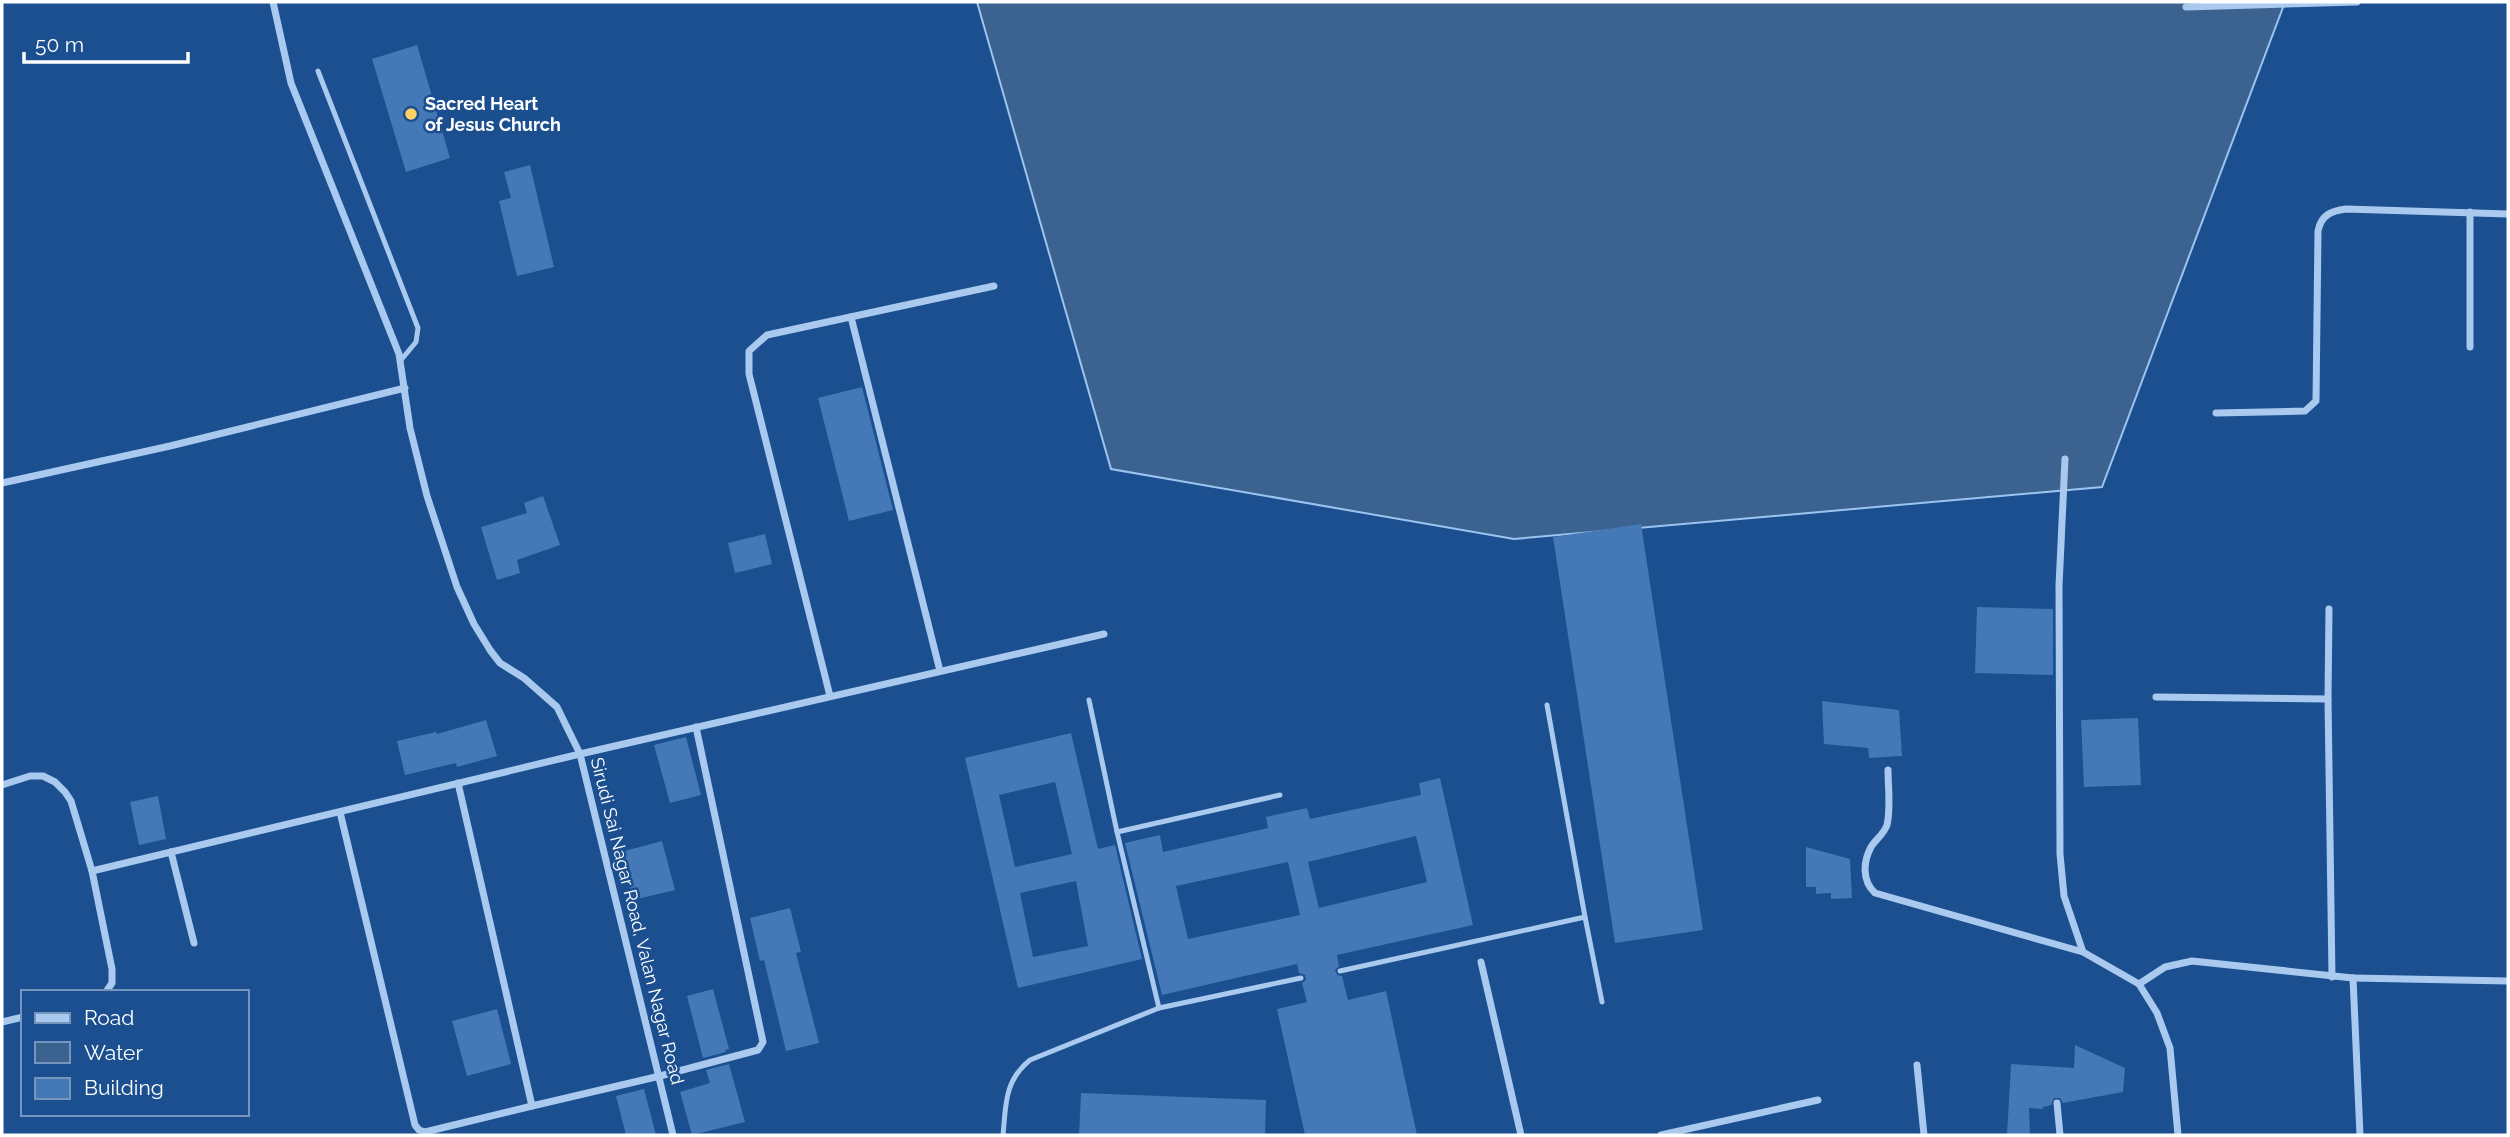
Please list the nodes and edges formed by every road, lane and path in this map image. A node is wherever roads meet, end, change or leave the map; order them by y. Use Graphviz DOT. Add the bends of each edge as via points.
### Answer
graph roads {
  1 [pos="273,2"];
  2 [pos="2357,2"];
  3 [pos="2186,6"];
  4 [pos="318,71"];
  5 [pos="2470,212"];
  6 [pos="2508,214"];
  7 [pos="994,286"];
  8 [pos="851,317"];
  9 [pos="2470,347"];
  10 [pos="401,360"];
  11 [pos="405,388"];
  12 [pos="2216,413"];
  13 [pos="2065,459"];
  14 [pos="2,483"];
  15 [pos="2329,609"];
  16 [pos="1104,634"];
  17 [pos="940,671"];
  18 [pos="830,696"];
  19 [pos="2156,697"];
  20 [pos="2328,699"];
  21 [pos="1089,700"];
  22 [pos="1547,705"];
  23 [pos="696,727"];
  24 [pos="580,754"];
  25 [pos="1888,770"];
  26 [pos="458,783"];
  27 [pos="2,785"];
  28 [pos="1280,795"];
  29 [pos="340,812"];
  30 [pos="1117,832"];
  31 [pos="171,852"];
  32 [pos="92,871"];
  33 [pos="1585,917"];
  34 [pos="194,943"];
  35 [pos="2083,952"];
  36 [pos="1481,962"];
  37 [pos="1340,971"];
  38 [pos="2332,977"];
  39 [pos="1301,978"];
  40 [pos="2353,978"];
  41 [pos="2508,981"];
  42 [pos="2139,985"];
  43 [pos="107,990"];
  44 [pos="1602,1002"];
  45 [pos="1159,1008"];
  46 [pos="21,1017"];
  47 [pos="2,1022"];
  48 [pos="1917,1065"];
  49 [pos="660,1076"];
  50 [pos="1818,1100"];
  51 [pos="2057,1103"];
  52 [pos="532,1106"];
  53 [pos="673,1135"];
  54 [pos="1003,1135"];
  55 [pos="1521,1135"];
  56 [pos="1661,1135"];
  57 [pos="1924,1135"];
  58 [pos="2060,1135"];
  59 [pos="2178,1135"];
  60 [pos="2360,1135"];
  1 -- 10 [label="street, Sirudi Sai Nagar Road, Valan Nagar Road" via="295,93"];
  2 -- 3 [label="street"];
  4 -- 10 [label="lane" via="418,328 416,342"];
  5 -- 6 [label="street"];
  5 -- 9 [label="street"];
  5 -- 12 [label="street" via="2346,209 2326,215 2318,232 2316,401 2305,411"];
  7 -- 8 [label="street"];
  8 -- 17 [label="street"];
  8 -- 18 [label="street" via="767,335 749,351 749,374"];
  10 -- 11 [label="street, Sirudi Sai Nagar Road, Valan Nagar Road"];
  11 -- 14 [label="street"];
  11 -- 24 [label="street, Sirudi Sai Nagar Road, Valan Nagar Road" via="427,496 474,624 500,663 557,707"];
  13 -- 35 [label="street" via="2059,586 2060,854 2064,896"];
  15 -- 20 [label="street"];
  16 -- 17 [label="street"];
  17 -- 18 [label="street"];
  18 -- 23 [label="street"];
  19 -- 20 [label="street"];
  20 -- 38 [label="street"];
  21 -- 30 [label="lane"];
  22 -- 33 [label="lane"];
  23 -- 24 [label="street"];
  23 -- 49 [label="street" via="763,1041 758,1050"];
  24 -- 26 [label="street"];
  24 -- 49 [label="street, Sirudi Sai Nagar Road, Valan Nagar Road"];
  25 -- 35 [label="street" via="1886,826 1866,865 1865,877 1875,893"];
  26 -- 29 [label="street"];
  26 -- 52 [label="street"];
  27 -- 32 [label="street" via="30,776 55,782 71,801"];
  28 -- 30 [label="lane"];
  29 -- 31 [label="street"];
  29 -- 52 [label="street" via="415,1125 425,1132"];
  30 -- 45 [label="lane"];
  31 -- 32 [label="street"];
  31 -- 34 [label="street"];
  32 -- 43 [label="street" via="112,969"];
  33 -- 37 [label="lane"];
  33 -- 44 [label="lane"];
  35 -- 42 [label="street"];
  36 -- 55 [label="street"];
  38 -- 40 [label="street"];
  38 -- 42 [label="street" via="2192,961 2165,967"];
  39 -- 45 [label="lane"];
  40 -- 41 [label="street"];
  40 -- 60 [label="street"];
  42 -- 59 [label="street" via="2157,1013 2170,1048"];
  45 -- 54 [label="lane" via="1024,1065 1008,1094"];
  46 -- 47 [label="street"];
  48 -- 57 [label="street"];
  49 -- 52 [label="street"];
  49 -- 53 [label="street, Sirudi Sai Nagar Road, Valan Nagar Road"];
  50 -- 56 [label="street"];
  51 -- 58 [label="street"];
}
